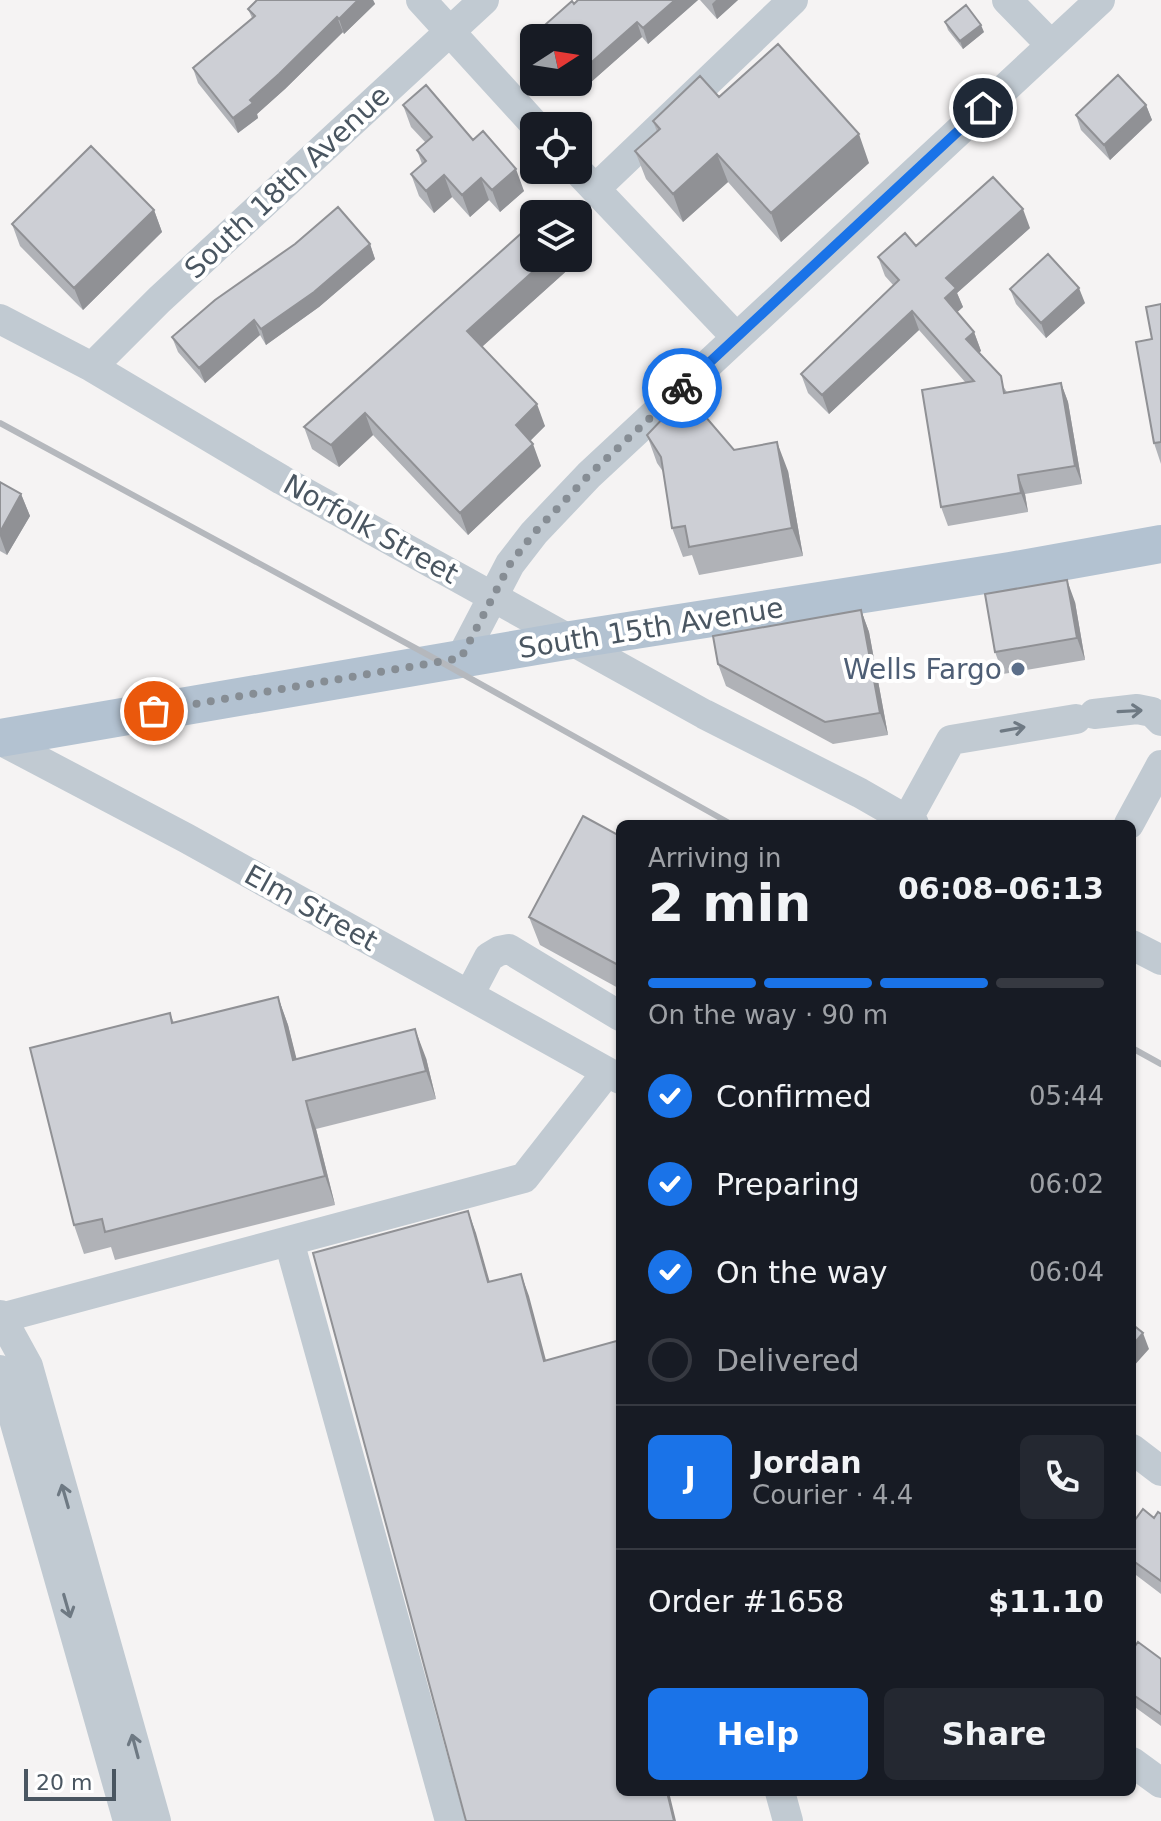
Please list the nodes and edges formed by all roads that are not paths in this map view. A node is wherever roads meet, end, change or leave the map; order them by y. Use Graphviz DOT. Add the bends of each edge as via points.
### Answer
graph roads {
  1 [pos="421,0"];
  2 [pos="484,0"];
  3 [pos="793,0"];
  4 [pos="1007,0"];
  5 [pos="1100,0"];
  6 [pos="450,32"];
  7 [pos="1051,45"];
  8 [pos="523,112"];
  9 [pos="592,175"];
  10 [pos="590,184"];
  11 [pos="0,319"];
  12 [pos="736,337"];
  13 [pos="92,367"];
  14 [pos="1161,544"];
  15 [pos="493,596"];
  16 [pos="571,640"];
  17 [pos="461,658"];
  18 [pos="1161,721"];
  19 [pos="0,739"];
  20 [pos="1161,765"];
  21 [pos="906,820"];
  22 [pos="911,820"];
  23 [pos="1131,820"];
  24 [pos="1136,947"];
  25 [pos="1161,960"];
  26 [pos="469,995"];
  27 [pos="616,1014"];
  28 [pos="613,1076"];
  29 [pos="289,1241"];
  30 [pos="1,1317"];
  31 [pos="0,1352"];
  32 [pos="0,1370"];
  33 [pos="1136,1452"];
  34 [pos="1161,1471"];
  35 [pos="1136,1765"];
  36 [pos="1161,1783"];
  37 [pos="781,1796"];
  38 [pos="128,1821"];
  39 [pos="156,1821"];
  40 [pos="450,1821"];
  41 [pos="788,1821"];
  1 -- 6 [label="street"];
  2 -- 6 [label="street, South 18th Avenue"];
  3 -- 9 [label="street"];
  4 -- 7 [label="street"];
  5 -- 7 [label="street"];
  6 -- 8 [label="street"];
  6 -- 13 [label="street, South 18th Avenue"];
  7 -- 12 [label="street"];
  10 -- 12 [label="street"];
  11 -- 13 [label="street, Norfolk Street"];
  12 -- 15 [label="street" via="534,533"];
  13 -- 15 [label="street, Norfolk Street"];
  14 -- 16 [label="main road, South 15th Avenue"];
  15 -- 16 [label="street, Norfolk Street"];
  15 -- 17 [label="street"];
  16 -- 17 [label="main road, South 15th Avenue"];
  16 -- 21 [label="street, Norfolk Street"];
  17 -- 19 [label="main road, South 15th Avenue"];
  22 -- 18 [label="street, one-way" via="951,740 1137,709 1152,712"];
  19 -- 26 [label="street, Elm Street"];
  20 -- 23 [label="street"];
  24 -- 25 [label="street"];
  26 -- 27 [label="street" via="489,957 509,949"];
  26 -- 28 [label="street, Elm Street"];
  28 -- 29 [label="street" via="524,1178"];
  29 -- 30 [label="street"];
  29 -- 40 [label="street"];
  30 -- 31 [label="street"];
  39 -- 30 [label="street, one-way" via="28,1366"];
  32 -- 38 [label="street, one-way"];
  33 -- 34 [label="street"];
  35 -- 36 [label="street"];
  37 -- 41 [label="street"];
}
